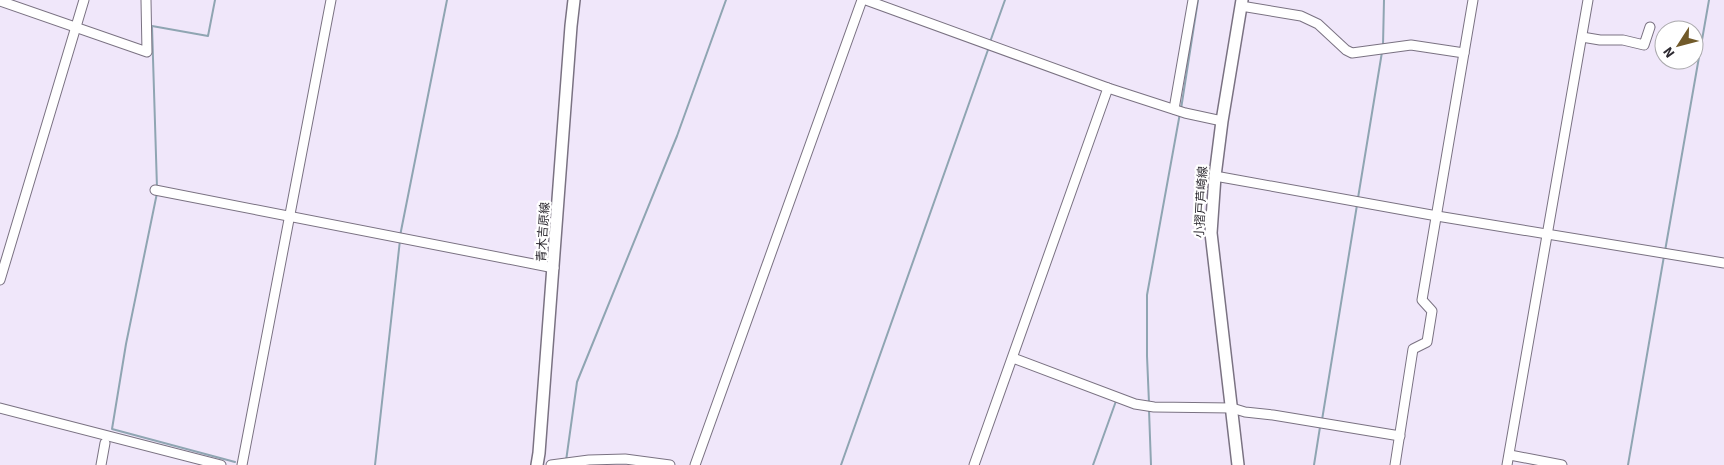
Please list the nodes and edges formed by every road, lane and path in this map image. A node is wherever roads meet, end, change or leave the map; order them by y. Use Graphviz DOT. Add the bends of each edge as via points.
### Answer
graph roads {
  1 [pos="84,0"];
  2 [pos="146,0"];
  3 [pos="331,0"];
  4 [pos="574,0"];
  5 [pos="862,0"];
  6 [pos="866,0"];
  7 [pos="1192,0"];
  8 [pos="1473,0"];
  9 [pos="1588,0"];
  10 [pos="0,1"];
  11 [pos="1241,3"];
  12 [pos="76,28"];
  13 [pos="1650,28"];
  14 [pos="1582,37"];
  15 [pos="1464,53"];
  16 [pos="1108,88"];
  17 [pos="1174,109"];
  18 [pos="1222,120"];
  19 [pos="1215,176"];
  20 [pos="155,190"];
  21 [pos="290,216"];
  22 [pos="1437,216"];
  23 [pos="1548,234"];
  24 [pos="1724,263"];
  25 [pos="554,268"];
  26 [pos="0,280"];
  27 [pos="1013,358"];
  28 [pos="0,408"];
  29 [pos="1232,408"];
  30 [pos="1400,436"];
  31 [pos="106,443"];
  32 [pos="1510,455"];
  33 [pos="101,465"];
  34 [pos="221,465"];
  35 [pos="242,465"];
  36 [pos="537,465"];
  37 [pos="551,465"];
  38 [pos="670,465"];
  39 [pos="695,465"];
  40 [pos="974,465"];
  41 [pos="1238,465"];
  42 [pos="1395,465"];
  43 [pos="1507,465"];
  44 [pos="1562,465"];
  1 -- 12 [label="street"];
  2 -- 12 [label="street" via="148,52"];
  3 -- 21 [label="street"];
  4 -- 25 [label="main road, 青木吉原線"];
  5 -- 39 [label="street"];
  6 -- 16 [label="street"];
  7 -- 17 [label="street"];
  8 -- 15 [label="street"];
  9 -- 14 [label="street"];
  10 -- 12 [label="street"];
  11 -- 15 [label="street" via="1301,16 1318,24 1352,53 1411,46"];
  11 -- 18 [label="main road, 小摺戸芦崎線"];
  12 -- 26 [label="street"];
  13 -- 14 [label="street" via="1644,45"];
  14 -- 23 [label="street"];
  15 -- 22 [label="street"];
  16 -- 17 [label="street"];
  16 -- 27 [label="street"];
  17 -- 18 [label="street"];
  18 -- 19 [label="main road, 小摺戸芦崎線"];
  19 -- 22 [label="street"];
  19 -- 29 [label="main road, 小摺戸芦崎線" via="1211,233"];
  20 -- 21 [label="street"];
  21 -- 25 [label="street"];
  21 -- 35 [label="street"];
  22 -- 23 [label="street"];
  22 -- 30 [label="street" via="1422,300 1432,312 1427,342 1414,349"];
  23 -- 24 [label="street"];
  23 -- 32 [label="street"];
  25 -- 36 [label="main road, 青木吉原線"];
  27 -- 29 [label="street" via="1135,404"];
  27 -- 40 [label="street"];
  28 -- 34 [label="street"];
  29 -- 30 [label="street"];
  29 -- 41 [label="main road, 小摺戸芦崎線"];
  30 -- 42 [label="street"];
  31 -- 33 [label="street"];
  32 -- 43 [label="street"];
  32 -- 44 [label="street"];
  37 -- 38 [label="street" via="625,459"];
}
